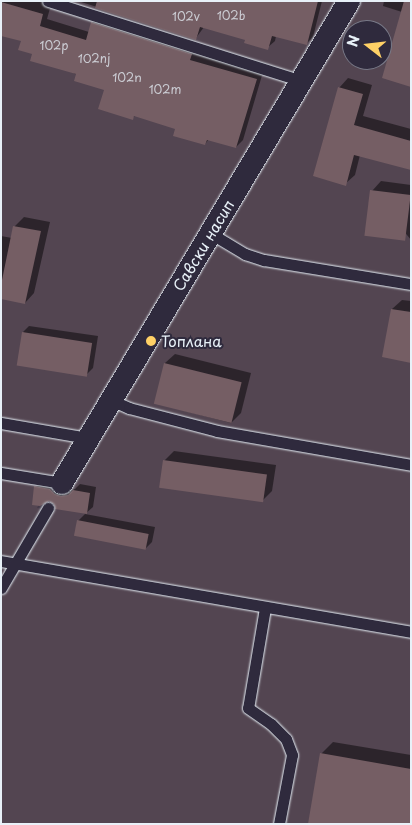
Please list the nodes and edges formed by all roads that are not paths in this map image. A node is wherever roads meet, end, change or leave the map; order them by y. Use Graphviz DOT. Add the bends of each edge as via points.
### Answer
graph roads {
  1 [pos="48,1"];
  2 [pos="350,1"];
  3 [pos="301,81"];
  4 [pos="210,233"];
  5 [pos="411,284"];
  6 [pos="111,400"];
  7 [pos="1,423"];
  8 [pos="88,438"];
  9 [pos="411,465"];
  10 [pos="1,472"];
  11 [pos="60,486"];
  12 [pos="48,508"];
  13 [pos="1,561"];
  14 [pos="16,564"];
  15 [pos="1,588"];
  16 [pos="265,608"];
  17 [pos="411,632"];
  18 [pos="280,824"];
  1 -- 3 [label="lane"];
  2 -- 3 [label="street, Савски насип"];
  3 -- 4 [label="street, Савски насип"];
  4 -- 5 [label="lane" via="245,254 264,260"];
  4 -- 6 [label="street, Савски насип"];
  6 -- 8 [label="street, Савски насип"];
  6 -- 9 [label="lane" via="128,408 217,431"];
  7 -- 8 [label="lane"];
  8 -- 11 [label="street, Савски насип"];
  10 -- 11 [label="lane"];
  12 -- 14 [label="lane"];
  13 -- 14 [label="lane"];
  14 -- 15 [label="lane"];
  14 -- 16 [label="lane"];
  16 -- 17 [label="lane"];
  16 -- 18 [label="lane" via="248,708 286,738 292,755"];
}
